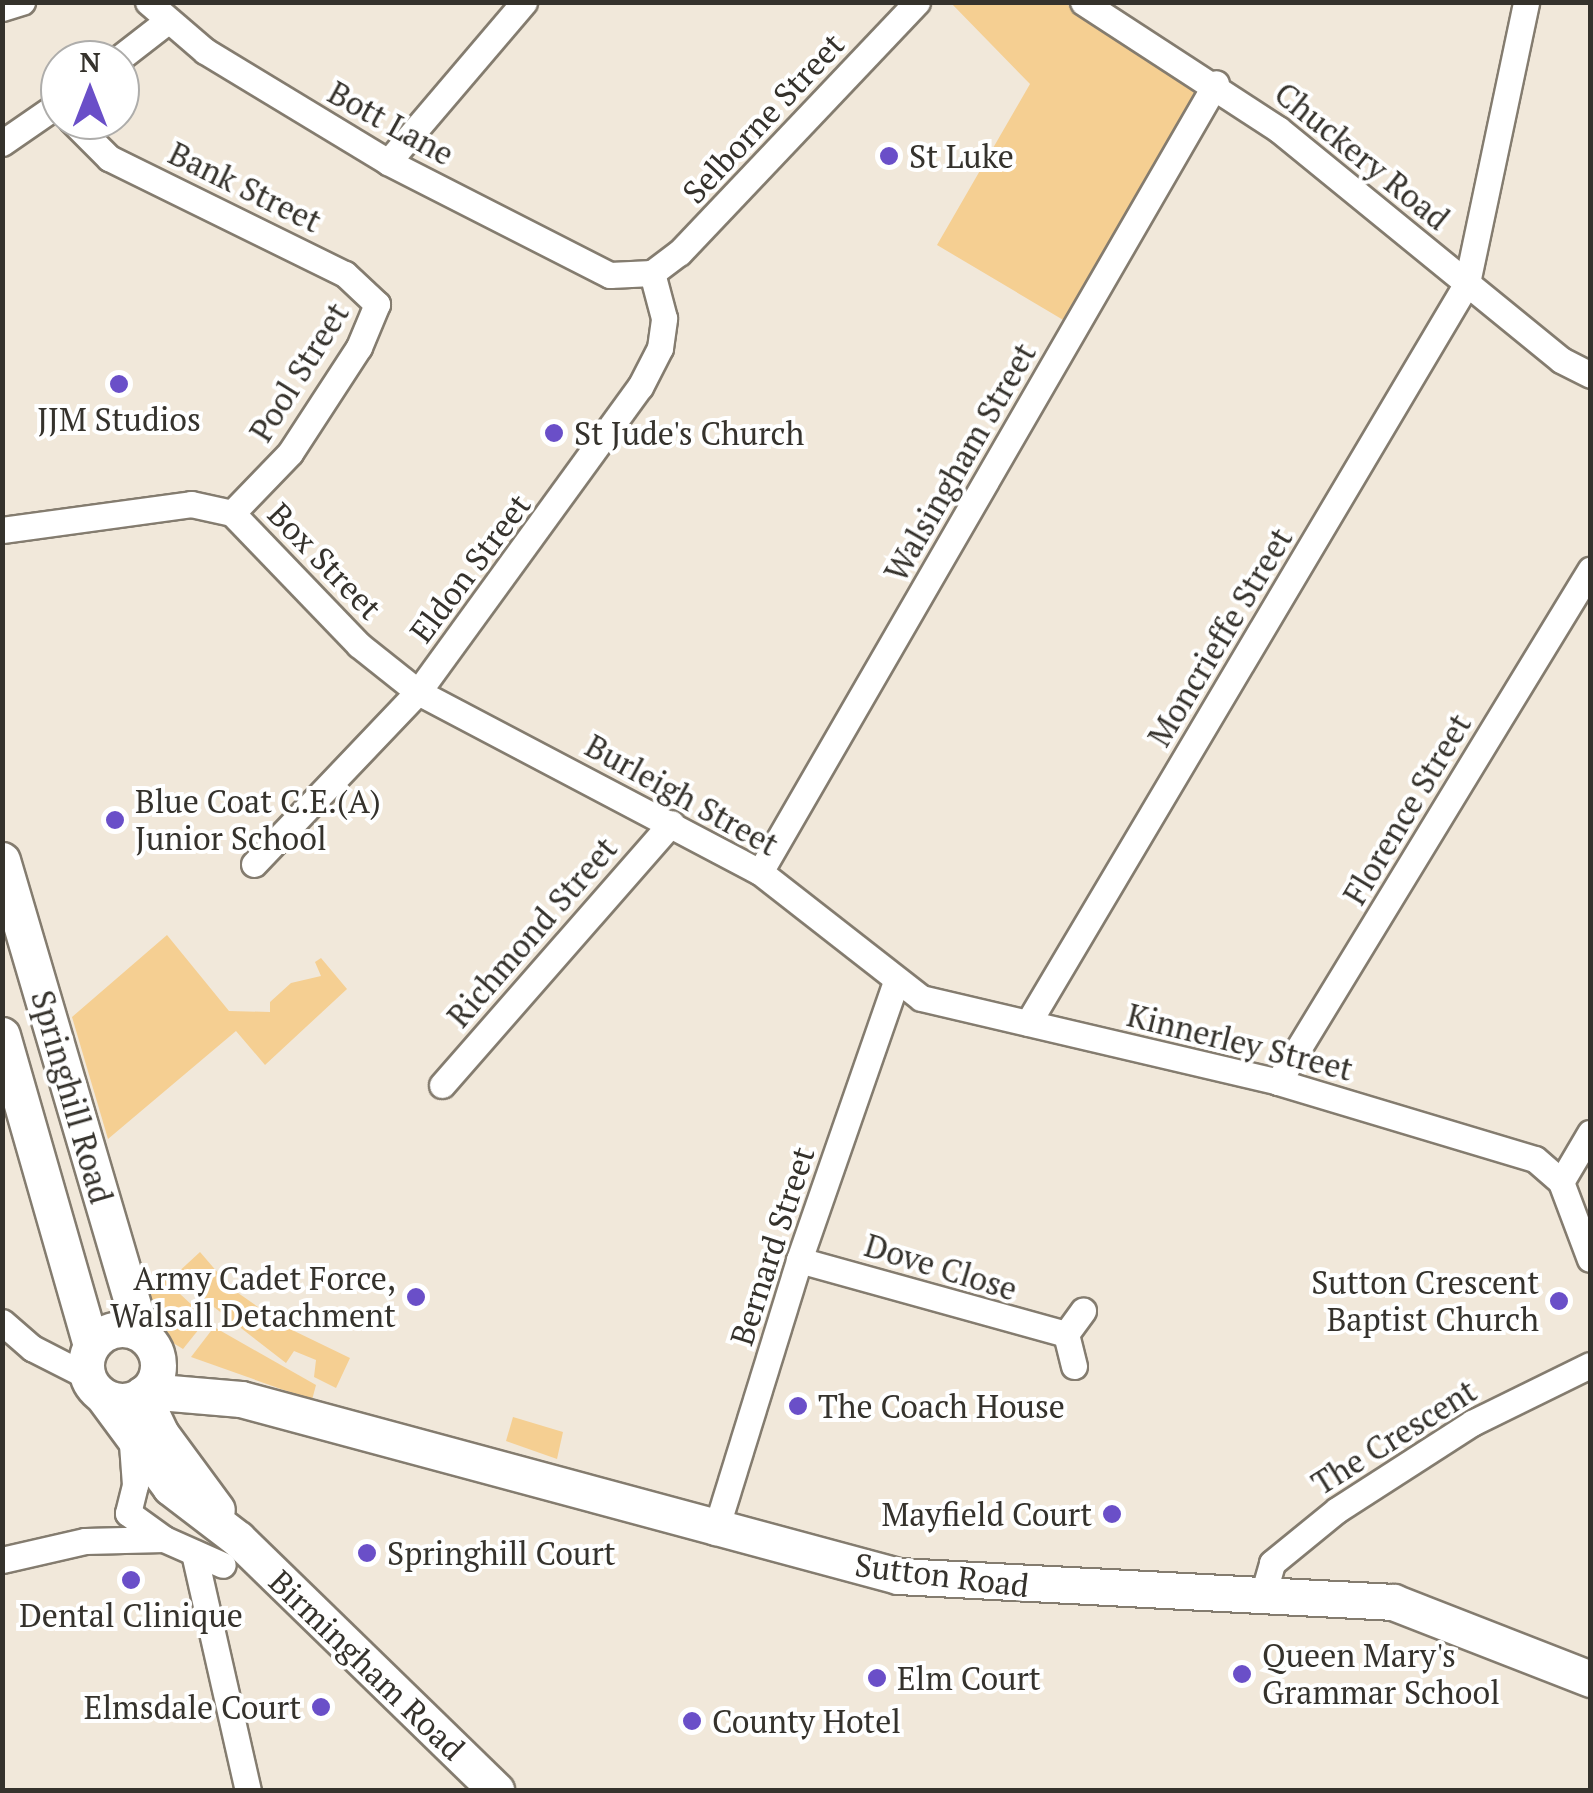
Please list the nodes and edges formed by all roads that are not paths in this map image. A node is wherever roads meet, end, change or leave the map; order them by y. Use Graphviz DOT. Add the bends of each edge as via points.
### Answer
graph roads {
  1 [pos="22,2"];
  2 [pos="148,2"];
  3 [pos="524,2"];
  4 [pos="918,2"];
  5 [pos="1083,2"];
  6 [pos="1526,2"];
  7 [pos="2,8"];
  8 [pos="166,22"];
  9 [pos="140,43"];
  10 [pos="1216,84"];
  11 [pos="40,120"];
  12 [pos="91,140"];
  13 [pos="2,142"];
  14 [pos="388,162"];
  15 [pos="652,273"];
  16 [pos="346,274"];
  17 [pos="1468,283"];
  18 [pos="1590,376"];
  19 [pos="232,513"];
  20 [pos="4,529"];
  21 [pos="1590,570"];
  22 [pos="418,692"];
  23 [pos="671,823"];
  24 [pos="2,860"];
  25 [pos="254,864"];
  26 [pos="760,872"];
  27 [pos="896,982"];
  28 [pos="1028,1024"];
  29 [pos="2,1036"];
  30 [pos="1278,1082"];
  31 [pos="442,1085"];
  32 [pos="1590,1133"];
  33 [pos="1561,1182"];
  34 [pos="1590,1259"];
  35 [pos="799,1260"];
  36 [pos="1083,1311"];
  37 [pos="2,1322"];
  38 [pos="1066,1334"];
  39 [pos="1074,1366"];
  40 [pos="1590,1366"];
  41 [pos="147,1369"];
  42 [pos="94,1372"];
  43 [pos="132,1444"];
  44 [pos="128,1513"];
  45 [pos="715,1532"];
  46 [pos="164,1540"];
  47 [pos="85,1542"];
  48 [pos="230,1552"];
  49 [pos="194,1553"];
  50 [pos="2,1560"];
  51 [pos="1263,1596"];
  52 [pos="208,1618"];
  53 [pos="1590,1678"];
  54 [pos="248,1790"];
  55 [pos="496,1790"];
  1 -- 7 [label="street"];
  2 -- 8 [label="street, Bott Lane"];
  3 -- 14 [label="street"];
  4 -- 15 [label="street, Selborne Street" via="680,253"];
  5 -- 10 [label="street, Chuckery Road"];
  6 -- 17 [label="street, Moncrieffe Street"];
  8 -- 9 [label="street"];
  8 -- 14 [label="street, Bott Lane"];
  10 -- 17 [label="street, Chuckery Road"];
  10 -- 26 [label="street, Walsingham Street"];
  11 -- 13 [label="street"];
  12 -- 16 [label="street, Bank Street" via="108,158"];
  14 -- 15 [label="street, Bott Lane" via="610,274"];
  15 -- 22 [label="street, Eldon Street" via="664,318 660,348 640,387"];
  16 -- 19 [label="street, Pool Street" via="370,292 375,318 290,452"];
  17 -- 18 [label="street, Chuckery Road"];
  17 -- 28 [label="street, Moncrieffe Street"];
  19 -- 20 [label="street" via="191,504"];
  19 -- 22 [label="street, Box Street" via="359,645"];
  21 -- 30 [label="street, Florence Street"];
  22 -- 23 [label="street, Burleigh Street"];
  22 -- 25 [label="street, Eldon Street"];
  23 -- 26 [label="street, Burleigh Street"];
  23 -- 31 [label="street, Richmond Street"];
  24 -- 41 [label="street, Springhill Road"];
  26 -- 27 [label="street, Burleigh Street"];
  27 -- 28 [label="street, Kinnerley Street" via="921,998"];
  27 -- 35 [label="street, Bernard Street"];
  28 -- 30 [label="street, Kinnerley Street"];
  29 -- 42 [label="street, Springhill Road"];
  30 -- 33 [label="street, Kinnerley Street" via="1536,1159"];
  32 -- 33 [label="street"];
  33 -- 34 [label="street"];
  35 -- 38 [label="street, Dove Close"];
  35 -- 45 [label="street, Bernard Street"];
  36 -- 38 [label="street"];
  37 -- 42 [label="street" via="32,1348"];
  38 -- 39 [label="street"];
  40 -- 51 [label="street, The Crescent" via="1472,1423 1337,1510 1272,1563"];
  41 -- 42 [label="street" via="124,1401"];
  41 -- 42 [label="street" via="116,1329"];
  41 -- 45 [label="street, Sutton Road"];
  41 -- 48 [label="street, Birmingham Road" via="161,1434"];
  42 -- 43 [label="street, Birmingham Road"];
  43 -- 44 [label="street" via="135,1485"];
  43 -- 48 [label="street, Birmingham Road"];
  44 -- 46 [label="street"];
  44 -- 47 [label="street"];
  45 -- 51 [label="street, Sutton Road" via="898,1576"];
  46 -- 47 [label="street"];
  46 -- 49 [label="street"];
  47 -- 50 [label="street"];
  48 -- 49 [label="street"];
  48 -- 52 [label="street"];
  48 -- 55 [label="street, Birmingham Road"];
  49 -- 52 [label="street"];
  51 -- 53 [label="street, Sutton Road" via="1393,1602"];
  52 -- 54 [label="street"];
}
